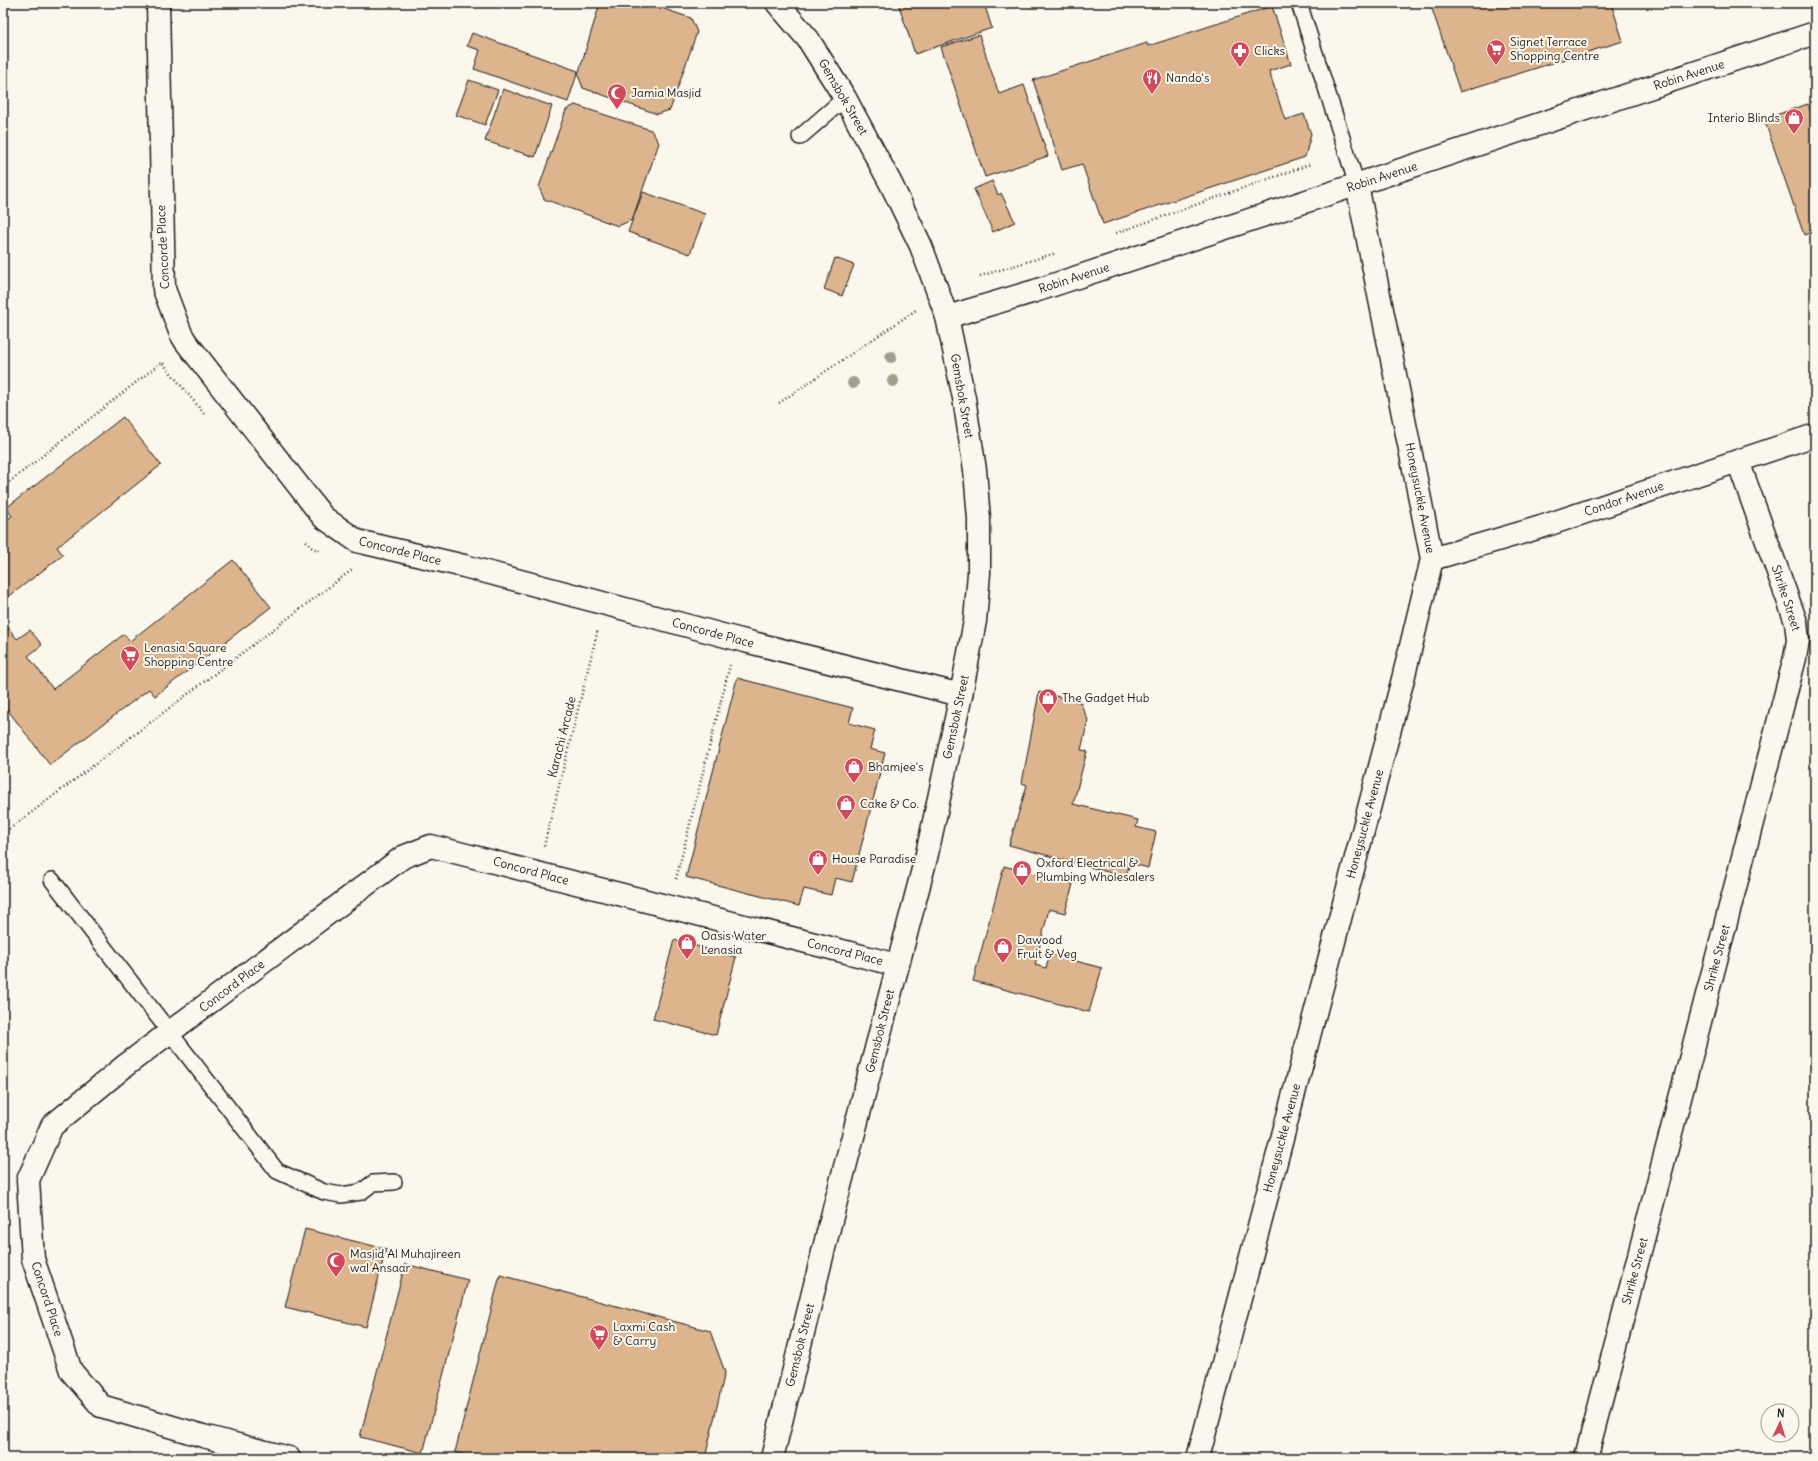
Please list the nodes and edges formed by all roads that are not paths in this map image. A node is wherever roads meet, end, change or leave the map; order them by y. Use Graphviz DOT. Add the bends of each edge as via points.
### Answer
graph roads {
  1 [pos="158,3"];
  2 [pos="777,3"];
  3 [pos="1300,3"];
  4 [pos="1815,33"];
  5 [pos="845,98"];
  6 [pos="800,137"];
  7 [pos="1357,185"];
  8 [pos="948,317"];
  9 [pos="1815,435"];
  10 [pos="1738,461"];
  11 [pos="1432,559"];
  12 [pos="962,695"];
  13 [pos="52,880"];
  14 [pos="897,965"];
  15 [pos="169,1033"];
  16 [pos="394,1182"];
  17 [pos="289,1458"];
  18 [pos="772,1458"];
  19 [pos="1198,1458"];
  20 [pos="1586,1458"];
  1 -- 12 [label="street, Concorde Place" via="164,290 186,342 323,517 357,541 464,566 605,605"];
  2 -- 5 [label="street, Gemsbok Street" via="808,38"];
  3 -- 7 [label="lane"];
  4 -- 7 [label="street, Robin Avenue"];
  5 -- 6 [label="lane"];
  5 -- 8 [label="street, Gemsbok Street" via="892,184 918,239"];
  7 -- 8 [label="street, Robin Avenue"];
  7 -- 11 [label="street, Honeysuckle Avenue"];
  8 -- 12 [label="street, Gemsbok Street" via="964,398 975,470 979,519 979,573 975,621"];
  9 -- 10 [label="street, Condor Avenue"];
  10 -- 11 [label="street, Condor Avenue" via="1541,527"];
  10 -- 20 [label="street, Shrike Street" via="1796,622 1798,640"];
  11 -- 19 [label="street, Honeysuckle Avenue" via="1405,672"];
  12 -- 14 [label="street, Gemsbok Street" via="927,854"];
  13 -- 15 [label="lane"];
  14 -- 15 [label="street, Concord Place" via="431,846 403,857"];
  14 -- 18 [label="street, Gemsbok Street"];
  15 -- 16 [label="lane" via="277,1171 324,1192 341,1195 361,1192 373,1183"];
  15 -- 17 [label="street, Concord Place" via="52,1126 28,1180 33,1259 71,1371 101,1406"];
}
